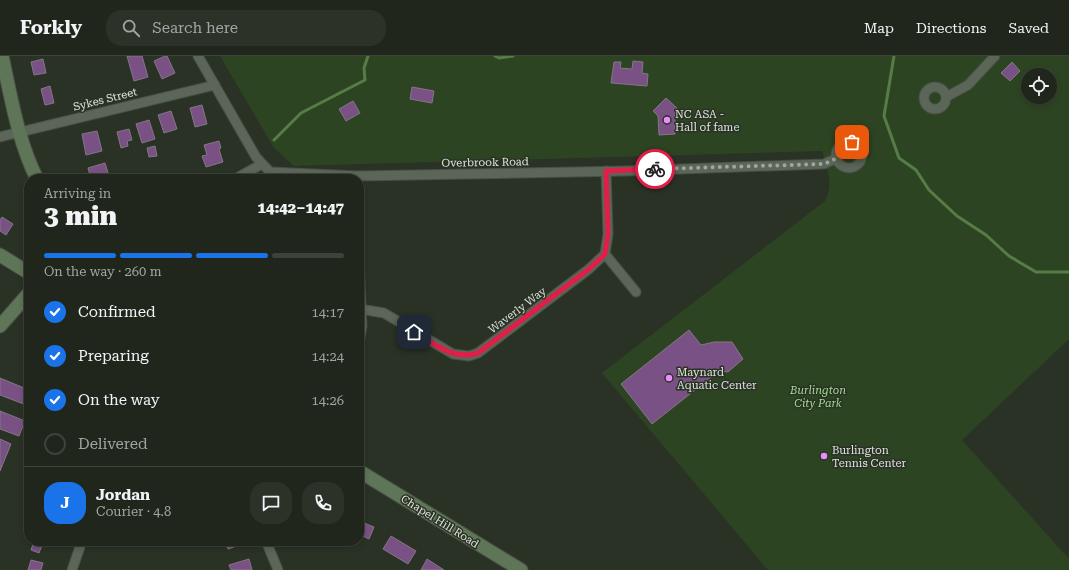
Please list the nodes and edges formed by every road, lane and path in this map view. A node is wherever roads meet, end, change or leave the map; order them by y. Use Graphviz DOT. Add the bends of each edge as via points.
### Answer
graph roads {
  1 [pos="2,56"];
  2 [pos="198,56"];
  3 [pos="995,56"];
  4 [pos="215,85"];
  5 [pos="946,97"];
  6 [pos="20,132"];
  7 [pos="0,137"];
  8 [pos="837,158"];
  9 [pos="262,164"];
  10 [pos="606,171"];
  11 [pos="34,174"];
  12 [pos="244,174"];
  13 [pos="299,174"];
  14 [pos="364,178"];
  15 [pos="605,254"];
  16 [pos="0,255"];
  17 [pos="24,270"];
  18 [pos="636,292"];
  19 [pos="24,299"];
  20 [pos="364,310"];
  21 [pos="0,326"];
  22 [pos="364,474"];
  23 [pos="80,546"];
  24 [pos="268,546"];
  25 [pos="72,570"];
  26 [pos="278,570"];
  27 [pos="521,570"];
  1 -- 6 [label="main road"];
  2 -- 4 [label="street"];
  3 -- 5 [label="street" via="968,85"];
  4 -- 6 [label="street, Sykes Street"];
  4 -- 9 [label="street"];
  6 -- 7 [label="street, Sykes Street"];
  6 -- 11 [label="main road"];
  8 -- 10 [label="street, Overbrook Road" via="824,164"];
  9 -- 12 [label="street"];
  9 -- 13 [label="street, Overbrook Road" via="270,172"];
  10 -- 14 [label="street, Overbrook Road"];
  10 -- 15 [label="street" via="608,234"];
  15 -- 18 [label="street"];
  15 -- 20 [label="street, Waverly Way" via="496,341 469,356 453,354 384,313"];
  16 -- 17 [label="main road"];
  19 -- 21 [label="main road"];
  22 -- 27 [label="main road, Chapel Hill Road"];
  23 -- 25 [label="street"];
  24 -- 26 [label="street"];
}
